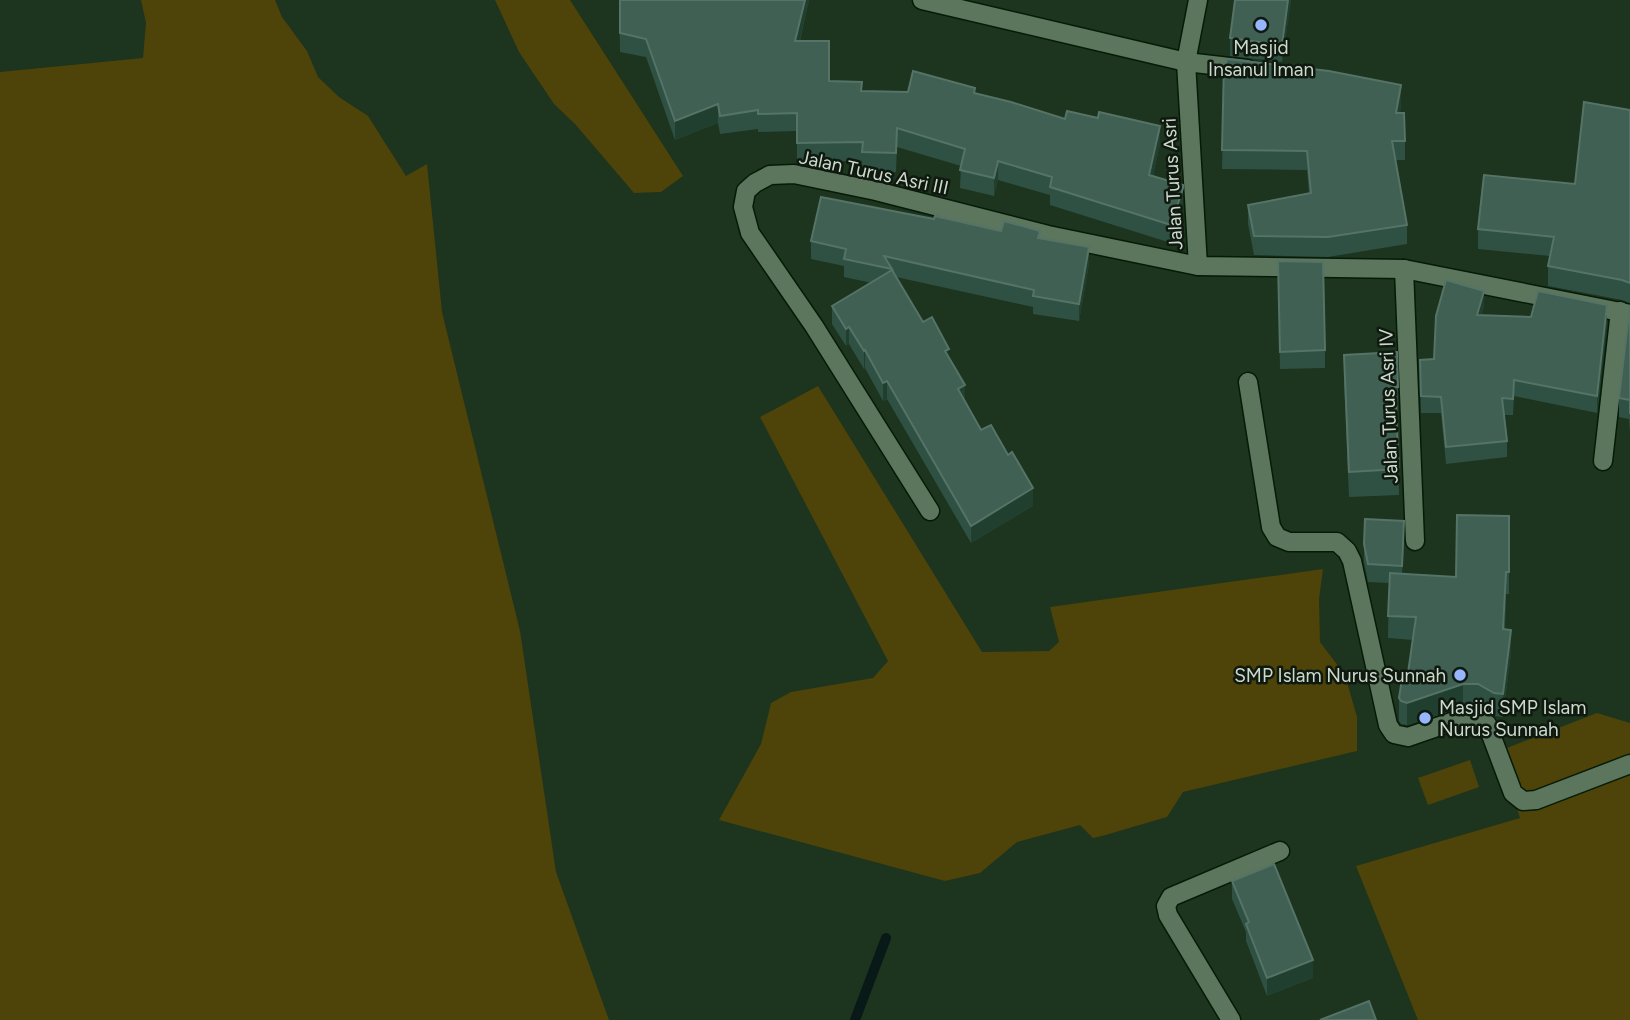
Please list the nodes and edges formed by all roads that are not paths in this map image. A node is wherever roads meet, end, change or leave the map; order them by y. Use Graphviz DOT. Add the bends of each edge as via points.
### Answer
graph roads {
  1 [pos="922,0"];
  2 [pos="1198,0"];
  3 [pos="1186,62"];
  4 [pos="1267,72"];
  5 [pos="1198,266"];
  6 [pos="1404,269"];
  7 [pos="1625,312"];
  8 [pos="1248,382"];
  9 [pos="1603,461"];
  10 [pos="930,511"];
  11 [pos="1415,541"];
  12 [pos="1630,764"];
  13 [pos="1280,851"];
  14 [pos="1231,1020"];
  1 -- 3 [label="street"];
  2 -- 3 [label="street, Jalan Turus Asri"];
  3 -- 4 [label="street"];
  3 -- 5 [label="street, Jalan Turus Asri"];
  5 -- 6 [label="street, Jalan Turus Asri"];
  5 -- 10 [label="street, Jalan Turus Asri III" via="794,174 770,175 746,191 743,207 750,233"];
  6 -- 7 [label="street, Jalan Turus Asri"];
  6 -- 11 [label="street, Jalan Turus Asri IV"];
  7 -- 9 [label="street"];
  8 -- 12 [label="street" via="1271,527 1277,537 1289,542 1338,542 1347,551 1388,725 1394,734 1408,737 1463,718 1477,718 1487,724 1513,793 1523,802"];
  13 -- 14 [label="street" via="1171,897 1166,906"];
}
